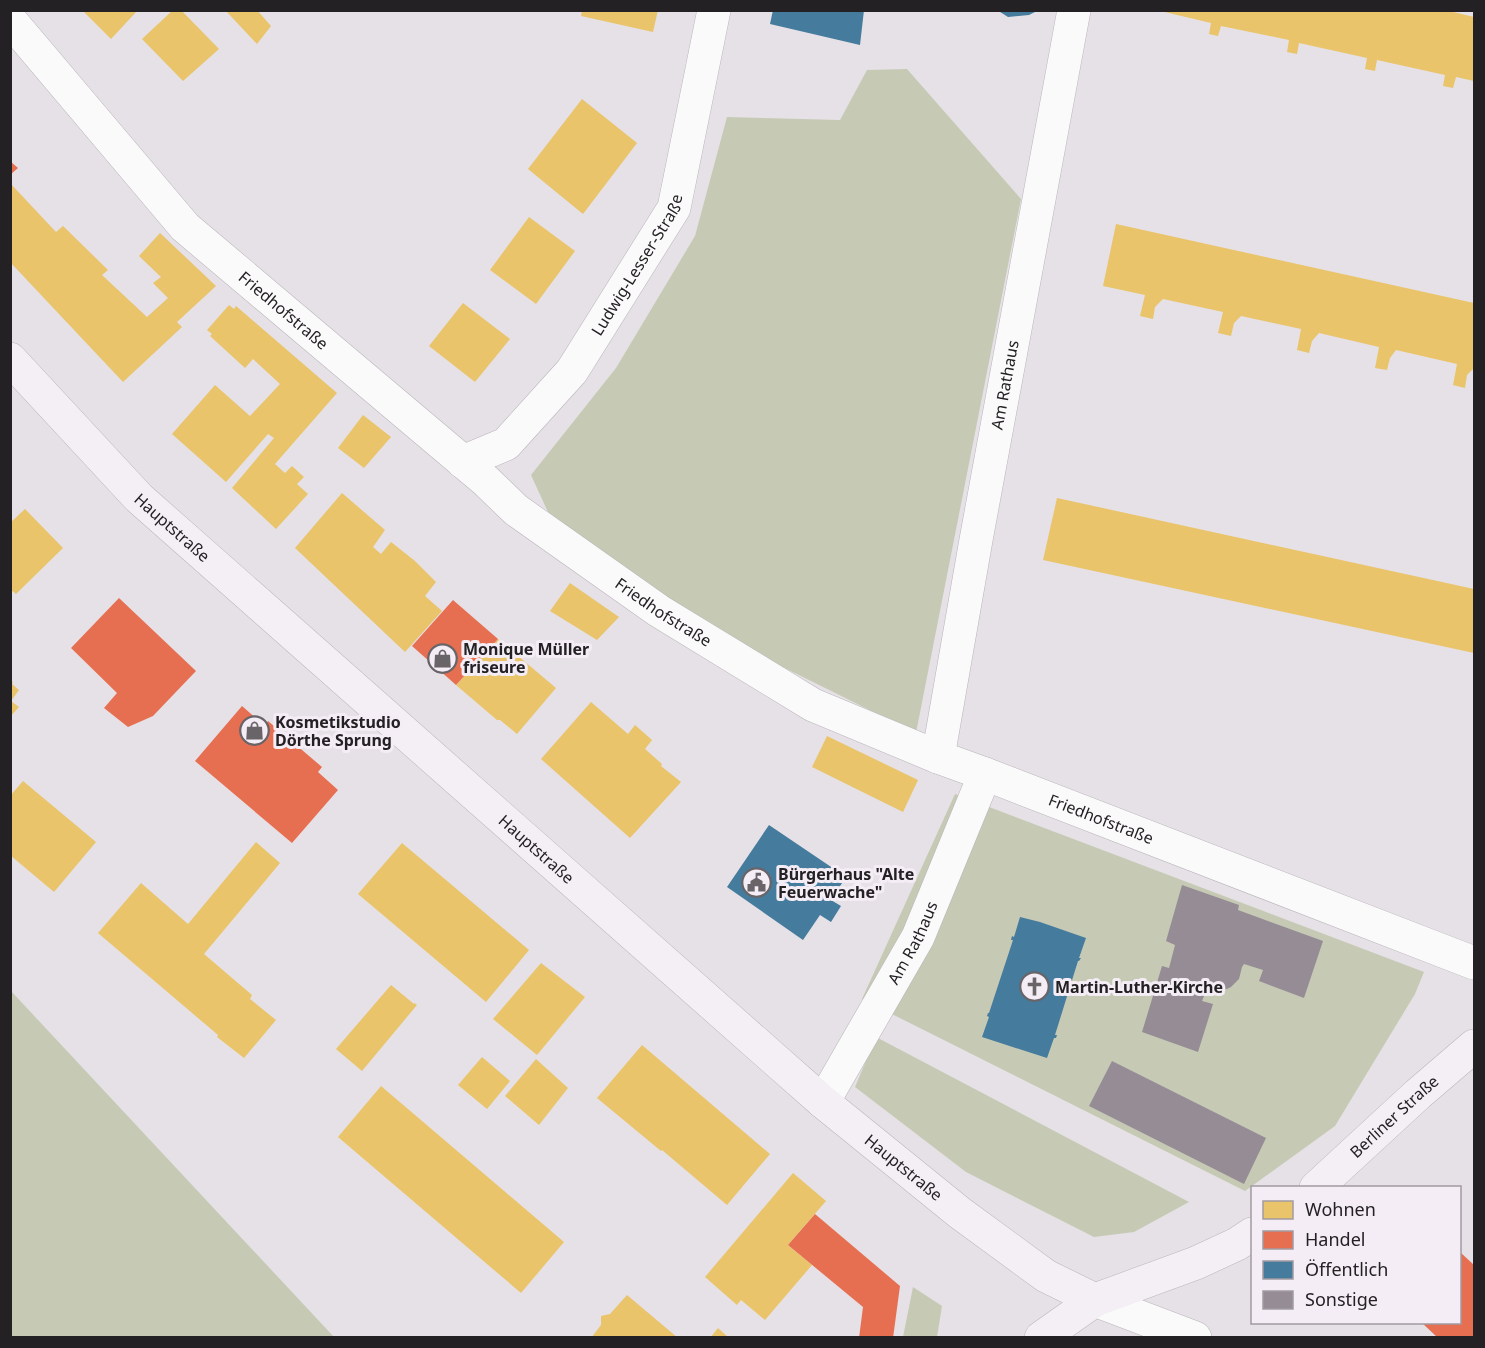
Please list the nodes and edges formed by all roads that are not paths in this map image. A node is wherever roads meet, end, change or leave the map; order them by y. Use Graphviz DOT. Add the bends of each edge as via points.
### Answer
graph roads {
  1 [pos="714,10"];
  2 [pos="1074,11"];
  3 [pos="10,20"];
  4 [pos="10,359"];
  5 [pos="463,462"];
  6 [pos="938,758"];
  7 [pos="985,774"];
  8 [pos="1473,956"];
  9 [pos="1474,1046"];
  10 [pos="823,1102"];
  11 [pos="1318,1186"];
  12 [pos="1251,1235"];
  13 [pos="1095,1300"];
  14 [pos="1041,1338"];
  15 [pos="1195,1338"];
  1 -- 5 [label="street, Ludwig-Lesser-Straße" via="674,208 572,371 506,444"];
  2 -- 6 [label="street, Am Rathaus"];
  3 -- 5 [label="street, Friedhofstraße" via="184,227"];
  4 -- 10 [label="main road, Hauptstraße" via="140,498"];
  5 -- 6 [label="street, Friedhofstraße" via="516,510 659,611 813,705"];
  6 -- 7 [label="street, Friedhofstraße"];
  7 -- 8 [label="street, Friedhofstraße"];
  7 -- 10 [label="street, Am Rathaus" via="918,937"];
  9 -- 11 [label="main road, Berliner Straße"];
  10 -- 13 [label="main road, Hauptstraße" via="960,1213 1046,1276"];
  12 -- 13 [label="main road" via="1196,1263"];
  13 -- 14 [label="main road"];
  13 -- 15 [label="street"];
}
